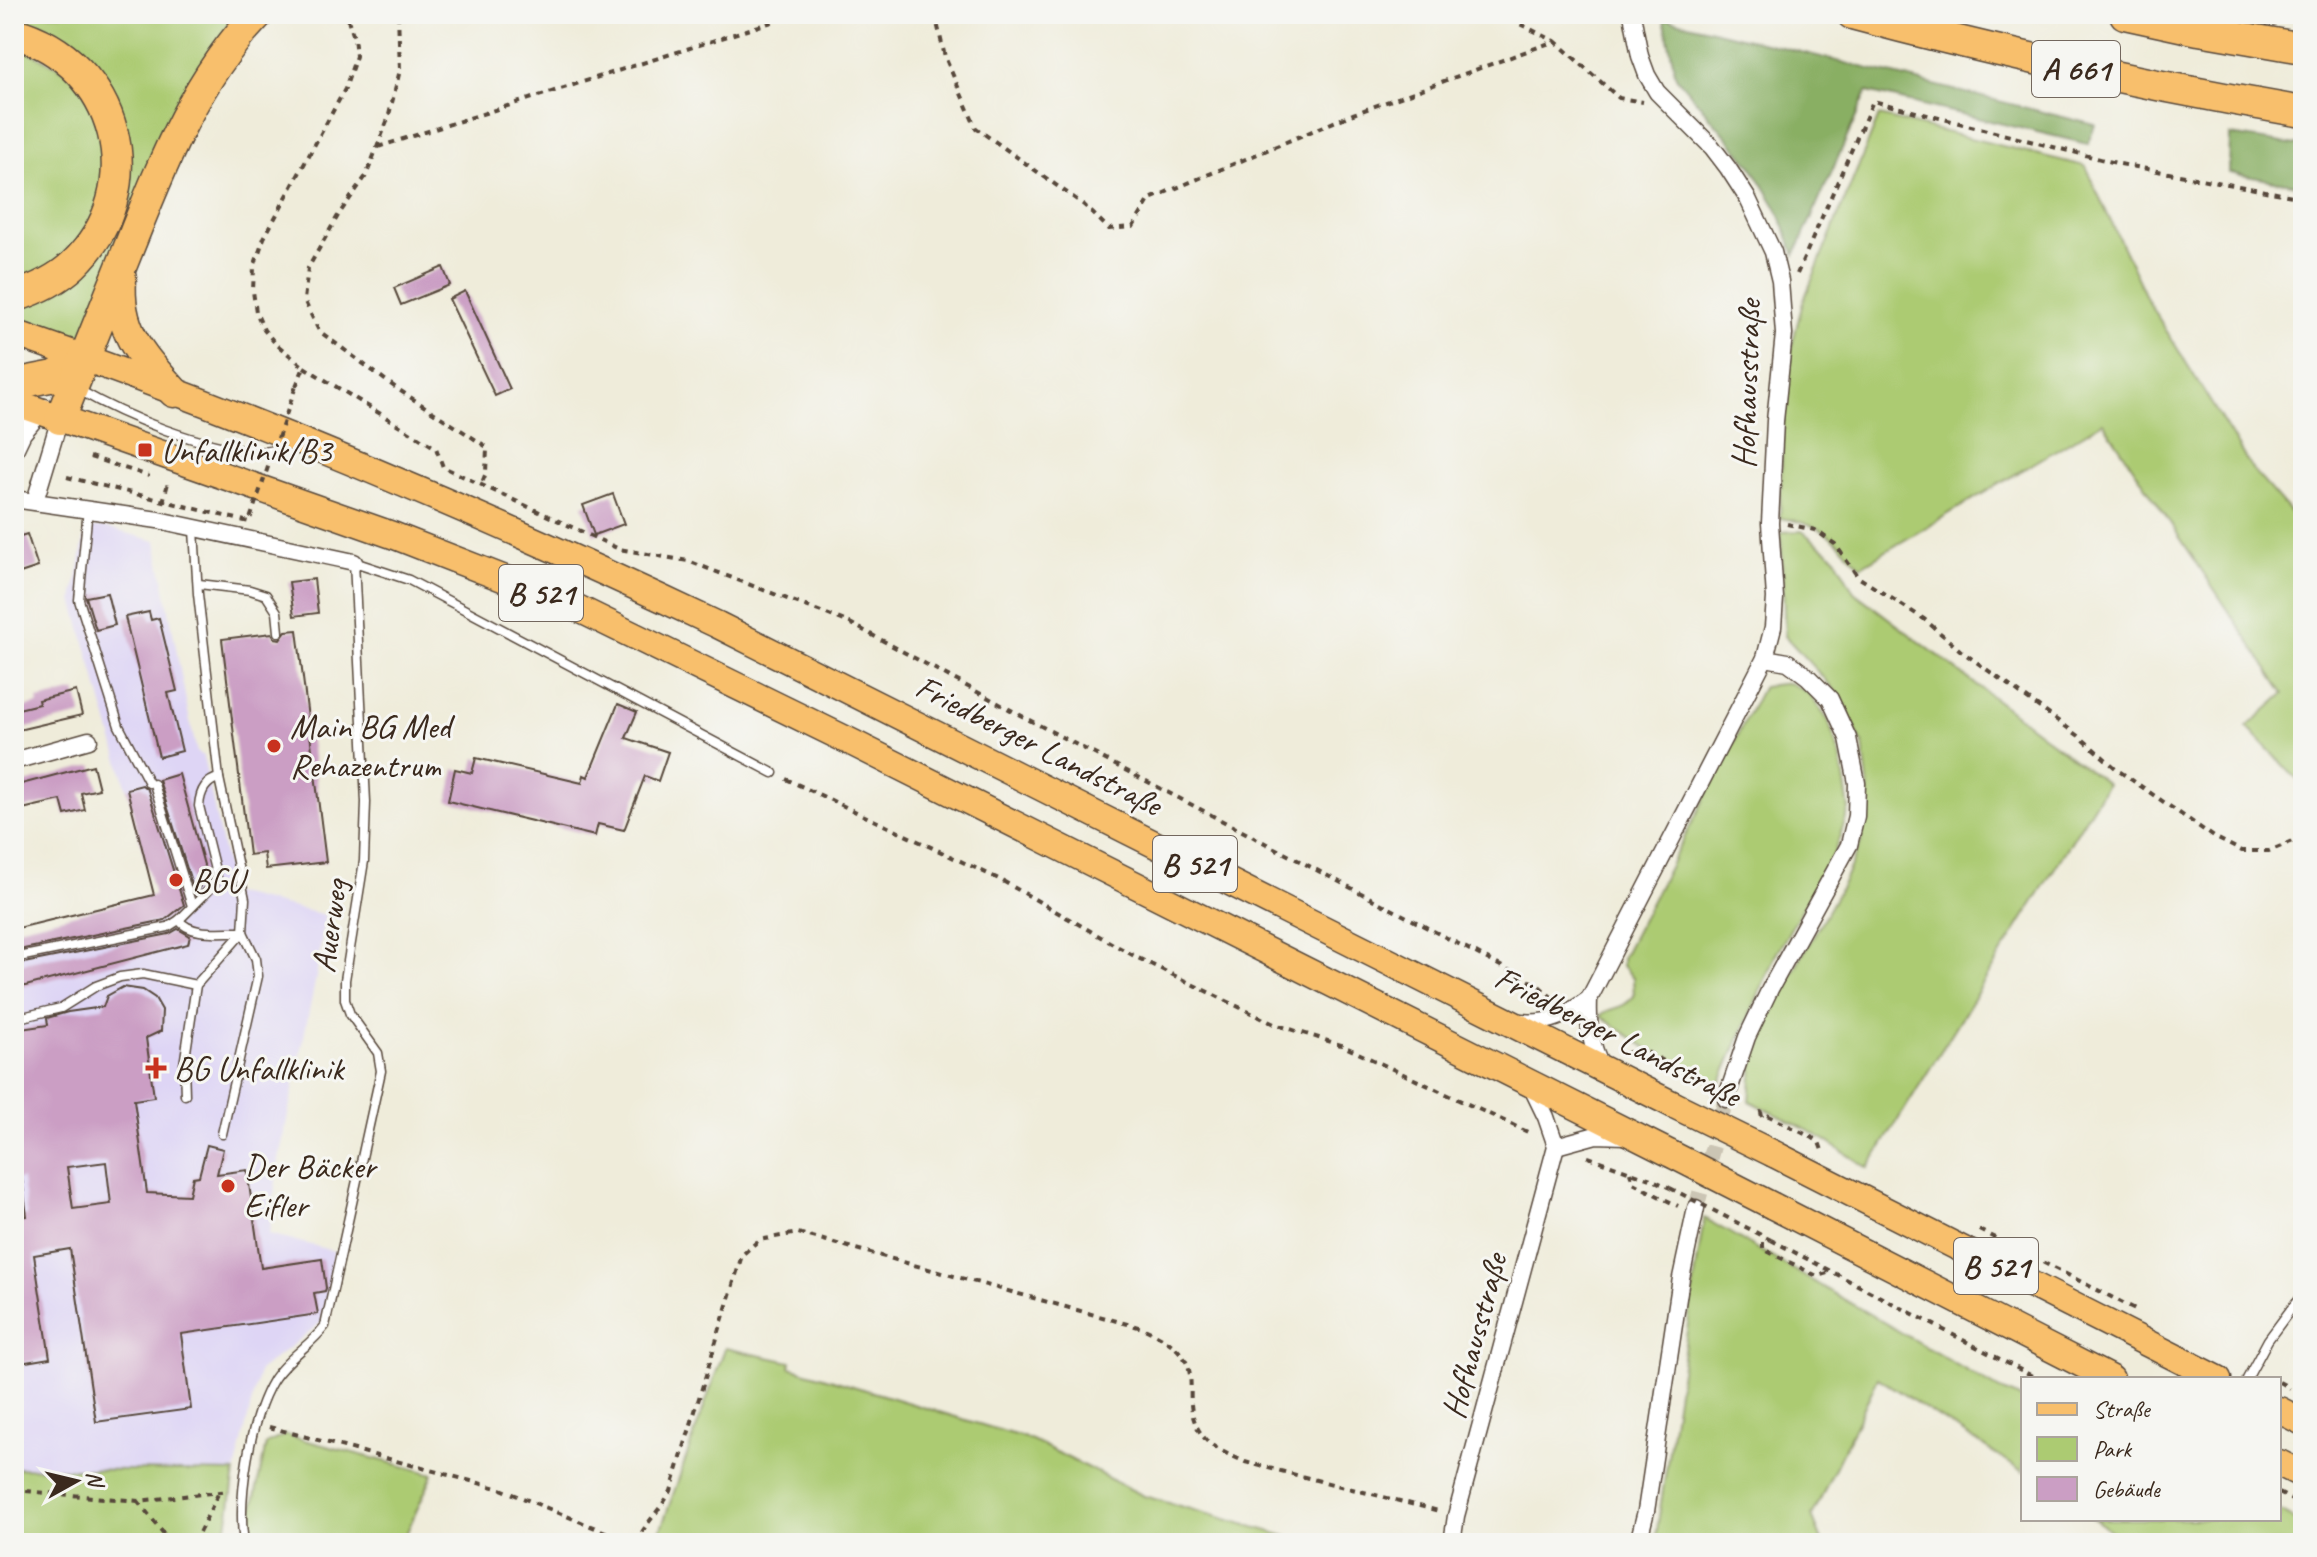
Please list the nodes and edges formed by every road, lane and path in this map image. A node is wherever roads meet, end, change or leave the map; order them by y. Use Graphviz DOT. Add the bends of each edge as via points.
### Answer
graph roads {
  1 [pos="258,14"];
  2 [pos="398,14"];
  3 [pos="797,14"];
  4 [pos="935,14"];
  5 [pos="1499,14"];
  6 [pos="1632,14"];
  7 [pos="1852,14"];
  8 [pos="2125,14"];
  9 [pos="347,17"];
  10 [pos="14,33"];
  11 [pos="1555,41"];
  12 [pos="2303,48"];
  13 [pos="1670,106"];
  14 [pos="2303,112"];
  15 [pos="378,147"];
  16 [pos="2303,198"];
  17 [pos="122,266"];
  18 [pos="14,297"];
  19 [pos="1784,308"];
  20 [pos="16,334"];
  21 [pos="84,358"];
  22 [pos="304,367"];
  23 [pos="117,371"];
  24 [pos="14,384"];
  25 [pos="174,392"];
  26 [pos="58,398"];
  27 [pos="14,402"];
  28 [pos="306,442"];
  29 [pos="14,451"];
  30 [pos="90,457"];
  31 [pos="67,477"];
  32 [pos="168,483"];
  33 [pos="481,485"];
  34 [pos="14,499"];
  35 [pos="35,501"];
  36 [pos="88,509"];
  37 [pos="1770,523"];
  38 [pos="194,530"];
  39 [pos="354,562"];
  40 [pos="199,584"];
  41 [pos="279,632"];
  42 [pos="1765,658"];
  43 [pos="89,740"];
  44 [pos="14,761"];
  45 [pos="773,773"];
  46 [pos="219,778"];
  47 [pos="2303,837"];
  48 [pos="192,906"];
  49 [pos="179,920"];
  50 [pos="243,932"];
  51 [pos="14,958"];
  52 [pos="196,985"];
  53 [pos="1589,999"];
  54 [pos="1571,1012"];
  55 [pos="14,1019"];
  56 [pos="1508,1021"];
  57 [pos="1625,1054"];
  58 [pos="1603,1070"];
  59 [pos="1693,1082"];
  60 [pos="1530,1084"];
  61 [pos="185,1095"];
  62 [pos="1726,1099"];
  63 [pos="1762,1117"];
  64 [pos="222,1134"];
  65 [pos="1635,1137"];
  66 [pos="1556,1146"];
  67 [pos="1824,1156"];
  68 [pos="1630,1172"];
  69 [pos="1673,1203"];
  70 [pos="1696,1208"];
  71 [pos="1763,1242"];
  72 [pos="1833,1272"];
  73 [pos="2303,1293"];
  74 [pos="2034,1377"];
  75 [pos="2107,1377"];
  76 [pos="2214,1377"];
  77 [pos="2248,1377"];
  78 [pos="2281,1411"];
  79 [pos="2303,1422"];
  80 [pos="255,1423"];
  81 [pos="2281,1464"];
  82 [pos="2303,1475"];
  83 [pos="243,1489"];
  84 [pos="14,1490"];
  85 [pos="219,1492"];
  86 [pos="2281,1494"];
  87 [pos="138,1501"];
  88 [pos="2303,1506"];
  89 [pos="1456,1516"];
  90 [pos="171,1543"];
  91 [pos="194,1543"];
  92 [pos="244,1543"];
  93 [pos="634,1543"];
  94 [pos="1452,1543"];
  95 [pos="1638,1543"];
  1 -- 17 [label="highway" via="221,56 188,112"];
  2 -- 15 [label="path" via="400,70"];
  3 -- 15 [label="path"];
  4 -- 11 [label="path" via="945,57 976,128 1109,229 1133,227 1150,199 1353,114"];
  5 -- 11 [label="path"];
  6 -- 13 [label="street, Hofhausstraße" via="1647,75"];
  7 -- 14 [label="highway, A 661" via="2165,88"];
  8 -- 12 [label="highway, A 661"];
  9 -- 22 [label="path" via="356,56 345,89 264,238 254,267 256,312 264,330"];
  10 -- 18 [label="highway" via="66,59 90,83 112,130 117,167 106,218 84,253 51,281"];
  11 -- 13 [label="path" via="1619,98"];
  13 -- 19 [label="street, Hofhausstraße" via="1712,147 1748,199 1773,252"];
  15 -- 33 [label="path" via="366,176 308,268 304,300 319,331 487,447"];
  16 -- 19 [label="path" via="2120,164 1873,101"];
  17 -- 21 [label="highway"];
  17 -- 25 [label="highway" via="124,323 136,347"];
  19 -- 37 [label="street, Hofhausstraße"];
  20 -- 21 [label="main road, Friedberger Landstraße / B 521"];
  20 -- 26 [label="street, Friedberger Landstraße" via="39,350"];
  21 -- 23 [label="main road, Friedberger Landstraße / B 521"];
  21 -- 26 [label="highway"];
  22 -- 31 [label="path, bridge" via="249,522"];
  22 -- 33 [label="path" via="436,448 443,467"];
  23 -- 25 [label="main road, Friedberger Landstraße / B 521"];
  23 -- 26 [label="street"];
  24 -- 26 [label="highway"];
  25 -- 28 [label="main road, Friedberger Landstraße / B 521"];
  26 -- 27 [label="main road, B 521"];
  26 -- 28 [label="lane" via="107,406 207,443 260,453"];
  26 -- 29 [label="street" via="23,433"];
  26 -- 35 [label="street"];
  26 -- 60 [label="main road, B 521" via="569,604"];
  28 -- 56 [label="main road, Friedberger Landstraße / B 521" via="718,625"];
  30 -- 32 [label="path"];
  33 -- 54 [label="path" via="619,549 688,561 850,623 1539,986"];
  34 -- 35 [label="street"];
  35 -- 36 [label="street"];
  36 -- 38 [label="street"];
  36 -- 48 [label="lane" via="79,600 119,726 152,783"];
  37 -- 42 [label="street, Hofhausstraße" via="1775,598"];
  37 -- 47 [label="path" via="1815,530 1835,544 1858,577 1924,619 2119,771 2214,837 2242,851 2269,851"];
  38 -- 39 [label="street"];
  38 -- 40 [label="lane"];
  39 -- 45 [label="lane" via="409,580"];
  39 -- 80 [label="lane, Auerweg" via="366,802 364,861 345,1000 378,1053 381,1071 325,1326 274,1379"];
  40 -- 41 [label="lane" via="266,595 277,612"];
  40 -- 46 [label="lane"];
  42 -- 53 [label="street, Hofhausstraße"];
  42 -- 62 [label="street" via="1788,662 1830,699 1848,738 1857,783 1856,816 1849,845 1747,1037"];
  43 -- 44 [label="street"];
  45 -- 66 [label="path" via="1001,880 1136,957 1274,1024 1341,1045"];
  46 -- 48 [label="lane" via="205,786 199,806 217,878"];
  46 -- 50 [label="lane" via="245,899"];
  48 -- 49 [label="lane"];
  49 -- 50 [label="lane" via="195,930"];
  49 -- 51 [label="lane" via="168,927"];
  50 -- 52 [label="lane"];
  50 -- 64 [label="lane" via="258,976"];
  52 -- 55 [label="lane" via="143,974 120,977 61,1008"];
  52 -- 61 [label="lane"];
  53 -- 54 [label="street, Hofhausstraße"];
  53 -- 58 [label="street, Hofhausstraße" via="1591,1046"];
  54 -- 56 [label="street, Hofhausstraße" via="1535,1023"];
  56 -- 58 [label="main road, Friedberger Landstraße / B 521"];
  57 -- 59 [label="path" via="1643,1050 1694,1077"];
  58 -- 76 [label="main road, Friedberger Landstraße / B 521, bridge"];
  60 -- 65 [label="main road, B 521"];
  60 -- 66 [label="street"];
  63 -- 67 [label="path" via="1761,1112 1813,1138"];
  65 -- 66 [label="street" via="1596,1135"];
  65 -- 75 [label="main road, B 521, bridge"];
  66 -- 68 [label="path"];
  66 -- 89 [label="street, Hofhausstraße"];
  68 -- 69 [label="path" via="1633,1183"];
  68 -- 72 [label="path, bridge"];
  70 -- 95 [label="street"];
  71 -- 72 [label="path" via="1763,1249 1817,1276"];
  72 -- 74 [label="path"];
  73 -- 77 [label="lane"];
  78 -- 79 [label="main road"];
  80 -- 83 [label="lane, Auerweg"];
  80 -- 93 [label="path" via="501,1489"];
  81 -- 82 [label="main road"];
  83 -- 85 [label="path"];
  83 -- 92 [label="lane, Auerweg"];
  84 -- 87 [label="path"];
  85 -- 87 [label="path"];
  85 -- 91 [label="path"];
  86 -- 88 [label="path"];
  87 -- 90 [label="path"];
  89 -- 93 [label="path" via="1245,1462 1223,1451 1207,1441 1194,1418 1190,1367 1181,1352 1142,1328 798,1233 759,1240 742,1255 671,1491"];
  89 -- 94 [label="street, Hofhausstraße"];
}
